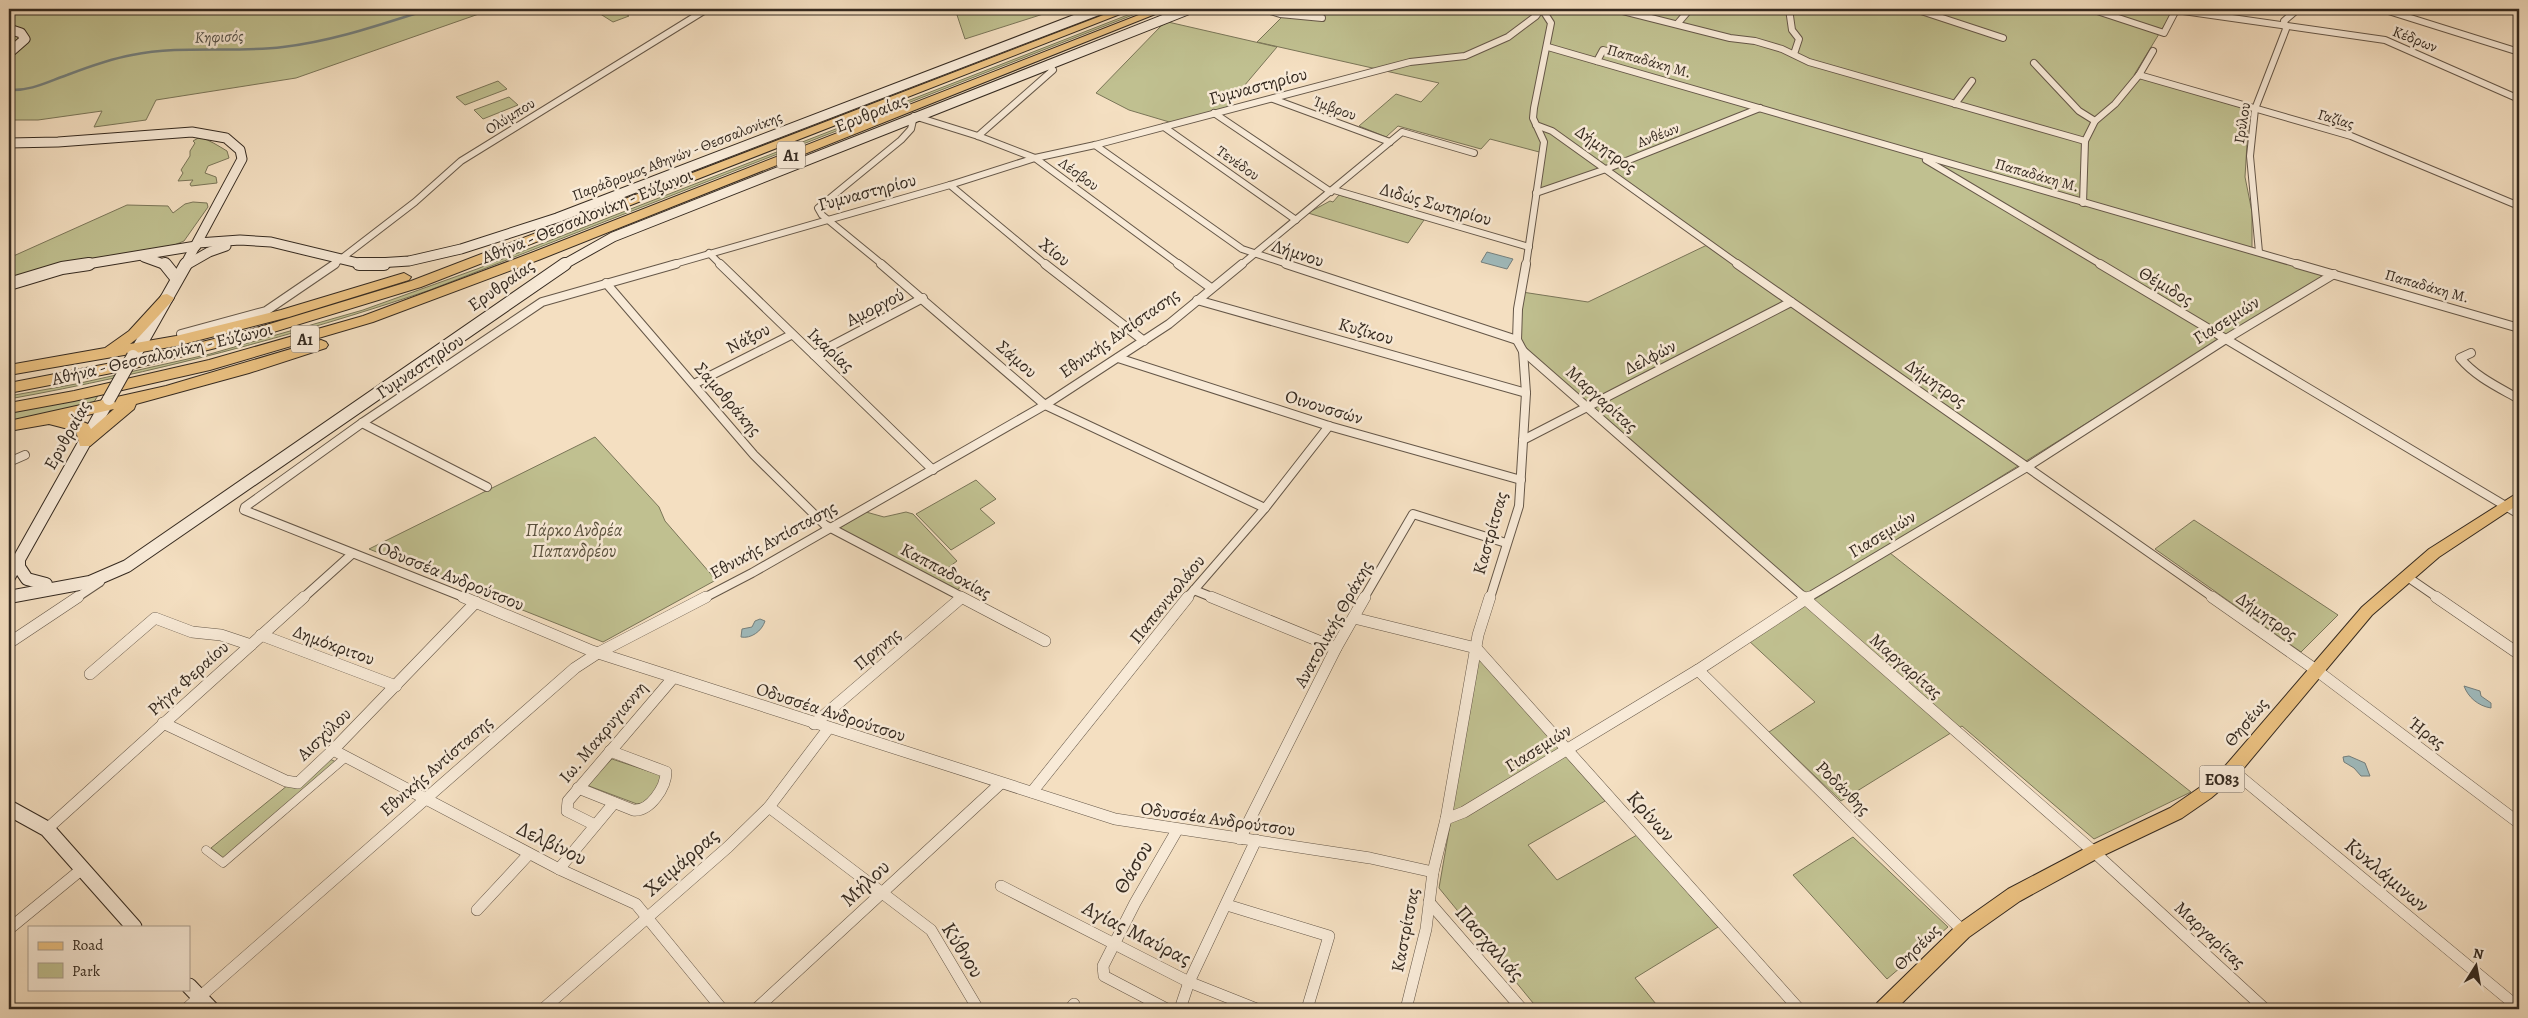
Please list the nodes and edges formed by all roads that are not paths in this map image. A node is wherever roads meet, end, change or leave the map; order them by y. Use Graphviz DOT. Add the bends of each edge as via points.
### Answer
graph roads {
  1 [pos="706,9"];
  2 [pos="1102,9"];
  3 [pos="1128,9"];
  4 [pos="1163,9"];
  5 [pos="1190,9"];
  6 [pos="1264,9"];
  7 [pos="1541,9"];
  8 [pos="1615,9"];
  9 [pos="1690,9"];
  10 [pos="1789,9"];
  11 [pos="1914,9"];
  12 [pos="2091,9"];
  13 [pos="2175,9"];
  14 [pos="2298,9"];
  15 [pos="2382,9"];
  16 [pos="1322,18"];
  17 [pos="1678,23"];
  18 [pos="2286,26"];
  19 [pos="9,29"];
  20 [pos="2003,38"];
  21 [pos="1548,47"];
  22 [pos="2153,51"];
  23 [pos="2519,52"];
  24 [pos="9,53"];
  25 [pos="1794,54"];
  26 [pos="1597,60"];
  27 [pos="1641,60"];
  28 [pos="2034,63"];
  29 [pos="1048,64"];
  30 [pos="2140,75"];
  31 [pos="1972,81"];
  32 [pos="2518,96"];
  33 [pos="1272,98"];
  34 [pos="1955,104"];
  35 [pos="1760,108"];
  36 [pos="2255,109"];
  37 [pos="1214,113"];
  38 [pos="914,116"];
  39 [pos="2095,121"];
  40 [pos="1536,125"];
  41 [pos="1164,127"];
  42 [pos="1402,132"];
  43 [pos="978,136"];
  44 [pos="2085,141"];
  45 [pos="1390,142"];
  46 [pos="9,143"];
  47 [pos="1095,145"];
  48 [pos="1474,153"];
  49 [pos="1915,153"];
  50 [pos="1035,158"];
  51 [pos="1606,169"];
  52 [pos="950,185"];
  53 [pos="1333,191"];
  54 [pos="1536,193"];
  55 [pos="2083,203"];
  56 [pos="2519,206"];
  57 [pos="818,208"];
  58 [pos="827,218"];
  59 [pos="1296,220"];
  60 [pos="580,221"];
  61 [pos="795,228"];
  62 [pos="590,234"];
  63 [pos="250,242"];
  64 [pos="226,246"];
  65 [pos="1529,247"];
  66 [pos="195,248"];
  67 [pos="709,252"];
  68 [pos="2259,252"];
  69 [pos="1253,254"];
  70 [pos="144,257"];
  71 [pos="114,260"];
  72 [pos="339,261"];
  73 [pos="185,266"];
  74 [pos="2334,274"];
  75 [pos="177,280"];
  76 [pos="606,283"];
  77 [pos="9,284"];
  78 [pos="1211,288"];
  79 [pos="167,298"];
  80 [pos="514,298"];
  81 [pos="923,298"];
  82 [pos="1197,300"];
  83 [pos="1792,302"];
  84 [pos="536,305"];
  85 [pos="2519,328"];
  86 [pos="791,335"];
  87 [pos="178,338"];
  88 [pos="2226,339"];
  89 [pos="1517,340"];
  90 [pos="1144,341"];
  91 [pos="1523,351"];
  92 [pos="136,353"];
  93 [pos="2471,353"];
  94 [pos="100,355"];
  95 [pos="814,355"];
  96 [pos="1118,358"];
  97 [pos="9,370"];
  98 [pos="694,384"];
  99 [pos="9,388"];
  100 [pos="1526,393"];
  101 [pos="147,397"];
  102 [pos="2519,399"];
  103 [pos="107,403"];
  104 [pos="1045,405"];
  105 [pos="9,408"];
  106 [pos="1586,408"];
  107 [pos="46,419"];
  108 [pos="362,423"];
  109 [pos="9,426"];
  110 [pos="1329,426"];
  111 [pos="1523,440"];
  112 [pos="86,442"];
  113 [pos="26,455"];
  114 [pos="9,462"];
  115 [pos="2027,467"];
  116 [pos="933,470"];
  117 [pos="1522,480"];
  118 [pos="487,487"];
  119 [pos="2519,497"];
  120 [pos="2505,505"];
  121 [pos="245,507"];
  122 [pos="1265,508"];
  123 [pos="2519,514"];
  124 [pos="831,529"];
  125 [pos="1506,543"];
  126 [pos="149,549"];
  127 [pos="352,554"];
  128 [pos="19,559"];
  129 [pos="9,568"];
  130 [pos="113,574"];
  131 [pos="2406,576"];
  132 [pos="9,577"];
  133 [pos="46,584"];
  134 [pos="9,588"];
  135 [pos="1194,590"];
  136 [pos="9,596"];
  137 [pos="961,598"];
  138 [pos="1804,600"];
  139 [pos="476,602"];
  140 [pos="1354,618"];
  141 [pos="260,635"];
  142 [pos="1045,641"];
  143 [pos="9,643"];
  144 [pos="250,644"];
  145 [pos="1336,648"];
  146 [pos="1476,648"];
  147 [pos="598,653"];
  148 [pos="2519,654"];
  149 [pos="1698,670"];
  150 [pos="2316,670"];
  151 [pos="90,674"];
  152 [pos="673,678"];
  153 [pos="396,686"];
  154 [pos="163,722"];
  155 [pos="814,724"];
  156 [pos="828,729"];
  157 [pos="1566,749"];
  158 [pos="333,750"];
  159 [pos="610,751"];
  160 [pos="346,757"];
  161 [pos="2232,770"];
  162 [pos="1000,784"];
  163 [pos="578,788"];
  164 [pos="1032,792"];
  165 [pos="424,800"];
  166 [pos="614,802"];
  167 [pos="769,807"];
  168 [pos="9,808"];
  169 [pos="1446,820"];
  170 [pos="2519,823"];
  171 [pos="595,824"];
  172 [pos="47,829"];
  173 [pos="1176,832"];
  174 [pos="1240,839"];
  175 [pos="1256,840"];
  176 [pos="206,850"];
  177 [pos="2094,852"];
  178 [pos="529,854"];
  179 [pos="82,869"];
  180 [pos="559,869"];
  181 [pos="1433,872"];
  182 [pos="1001,886"];
  183 [pos="882,893"];
  184 [pos="1429,902"];
  185 [pos="1227,905"];
  186 [pos="477,910"];
  187 [pos="648,916"];
  188 [pos="133,926"];
  189 [pos="9,929"];
  190 [pos="1963,930"];
  191 [pos="1115,943"];
  192 [pos="1189,982"];
  193 [pos="194,992"];
  194 [pos="2519,1008"];
  195 [pos="186,1009"];
  196 [pos="211,1009"];
  197 [pos="543,1009"];
  198 [pos="722,1009"];
  199 [pos="756,1009"];
  200 [pos="978,1009"];
  201 [pos="1167,1009"];
  202 [pos="1180,1009"];
  203 [pos="1257,1009"];
  204 [pos="1307,1009"];
  205 [pos="1406,1009"];
  206 [pos="1522,1009"];
  207 [pos="1799,1009"];
  208 [pos="1883,1009"];
  209 [pos="2265,1009"];
  1 -- 72 [label="street, Ολύμπου" via="461,161 415,202"];
  2 -- 72 [label="main road, Παράδρομος Αθηνών - Θεσσαλονίκης" via="522,230 404,260 377,264"];
  3 -- 60 [label="highway, Αθήνα - Θεσσαλονίκη - Εύζωνοι / Α1"];
  4 -- 62 [label="highway, Αθήνα - Θεσσαλονίκη - Εύζωνοι / Α1"];
  5 -- 29 [label="main road, Ερυθραίας"];
  6 -- 16 [label="street"];
  7 -- 21 [label="street" via="1551,23"];
  7 -- 33 [label="street, Γυμναστηρίου" via="1508,37 1471,54 1410,62"];
  8 -- 17 [label="street"];
  9 -- 17 [label="street"];
  10 -- 25 [label="street" via="1792,30 1799,39"];
  11 -- 20 [label="street"];
  12 -- 13 [label="street" via="2164,33"];
  13 -- 18 [label="street, Κέδρων"];
  14 -- 18 [label="street, Γρύλου" via="2284,22"];
  15 -- 23 [label="street"];
  17 -- 25 [label="street"];
  18 -- 32 [label="street, Κέδρων" via="2388,41"];
  18 -- 36 [label="street, Γρύλου"];
  19 -- 24 [label="main road" via="21,33 25,39"];
  21 -- 26 [label="street, Παπαδάκη Μ."];
  21 -- 40 [label="street" via="1534,108"];
  22 -- 30 [label="street"];
  25 -- 34 [label="street" via="1809,62"];
  26 -- 27 [label="street" via="1603,50"];
  26 -- 35 [label="street, Παπαδάκη Μ."];
  28 -- 39 [label="street" via="2079,111"];
  29 -- 38 [label="main road, Ερυθραίας"];
  29 -- 43 [label="street" via="1053,70"];
  30 -- 36 [label="street, Γαζίας"];
  30 -- 39 [label="street"];
  31 -- 34 [label="street"];
  33 -- 37 [label="street, Γυμναστηρίου"];
  33 -- 45 [label="street, Ίμβρου"];
  34 -- 44 [label="street"];
  35 -- 49 [label="street, Παπαδάκη Μ."];
  35 -- 51 [label="street, Ανθέων"];
  36 -- 56 [label="street, Γαζίας" via="2351,136"];
  36 -- 68 [label="street, Γρύλου" via="2250,156"];
  37 -- 41 [label="street, Γυμναστηρίου"];
  37 -- 53 [label="street, Διδώς Σωτηρίου"];
  38 -- 43 [label="street, Λέσβου"];
  38 -- 57 [label="street" via="911,129 902,140"];
  38 -- 80 [label="main road, Ερυθραίας" via="620,234 566,263"];
  39 -- 44 [label="street"];
  40 -- 51 [label="street, Δήμητρος" via="1552,131"];
  40 -- 54 [label="street" via="1544,142"];
  41 -- 47 [label="street, Γυμναστηρίου"];
  41 -- 59 [label="street, Τενέδου"];
  42 -- 45 [label="street, Εθνικής Αντίστασης"];
  42 -- 48 [label="street"];
  43 -- 50 [label="street, Λέσβου"];
  44 -- 55 [label="street"];
  45 -- 53 [label="street, Εθνικής Αντίστασης"];
  46 -- 66 [label="main road, Ερυθραίας" via="184,132 232,141 240,150 242,159"];
  47 -- 50 [label="street, Γυμναστηρίου"];
  47 -- 69 [label="street, Λήμνου"];
  49 -- 55 [label="street, Παπαδάκη Μ."];
  49 -- 88 [label="street, Θέμιδος"];
  50 -- 52 [label="street, Γυμναστηρίου"];
  50 -- 78 [label="street, Λέσβου"];
  51 -- 54 [label="street, Ανθέων"];
  51 -- 83 [label="street, Δήμητρος"];
  52 -- 58 [label="street, Γυμναστηρίου"];
  52 -- 90 [label="street, Χίου"];
  53 -- 59 [label="street, Εθνικής Αντίστασης"];
  53 -- 65 [label="street, Διδώς Σωτηρίου"];
  54 -- 65 [label="street"];
  55 -- 68 [label="street, Παπαδάκη Μ."];
  57 -- 58 [label="street, Σάμου"];
  57 -- 61 [label="street"];
  58 -- 61 [label="street, Γυμναστηρίου"];
  58 -- 81 [label="street, Σάμου"];
  59 -- 69 [label="street, Εθνικής Αντίστασης"];
  60 -- 87 [label="highway" via="284,314"];
  60 -- 99 [label="highway, Αθήνα - Θεσσαλονίκη - Εύζωνοι / Α1" via="426,281 301,322 150,361"];
  61 -- 67 [label="street, Γυμναστηρίου"];
  62 -- 101 [label="highway" via="511,272 408,315 264,363"];
  62 -- 105 [label="highway, Αθήνα - Θεσσαλονίκη - Εύζωνοι / Α1" via="433,296 312,337 163,376"];
  63 -- 64 [label="main road, Παράδρομος Αθηνών - Θεσσαλονίκης"];
  63 -- 66 [label="main road, Παράδρομος Αθηνών - Θεσσαλονίκης"];
  63 -- 72 [label="main road, Παράδρομος Αθηνών - Θεσσαλονίκης" via="283,244"];
  64 -- 66 [label="main road, Παράδρομος Αθηνών - Θεσσαλονίκης"];
  64 -- 73 [label="main road"];
  65 -- 89 [label="street" via="1518,310"];
  66 -- 70 [label="main road, Παράδρομος Αθηνών - Θεσσαλονίκης"];
  66 -- 71 [label="main road, Παράδρομος Αθηνών - Θεσσαλονίκης"];
  66 -- 73 [label="main road, Ερυθραίας"];
  67 -- 76 [label="street, Γυμναστηρίου"];
  67 -- 86 [label="street, Ικαρίας"];
  68 -- 74 [label="street, Παπαδάκη Μ."];
  69 -- 78 [label="street, Εθνικής Αντίστασης"];
  69 -- 89 [label="street, Λήμνου"];
  70 -- 71 [label="main road, Παράδρομος Αθηνών - Θεσσαλονίκης"];
  70 -- 75 [label="main road" via="164,263"];
  71 -- 77 [label="main road, Παράδρομος Αθηνών - Θεσσαλονίκης" via="54,270"];
  72 -- 87 [label="street, Ολύμπου" via="258,314"];
  73 -- 75 [label="main road, Ερυθραίας"];
  74 -- 85 [label="street, Παπαδάκη Μ."];
  74 -- 88 [label="street, Γιασεμιών"];
  75 -- 79 [label="main road, Ερυθραίας"];
  76 -- 84 [label="street, Γυμναστηρίου"];
  76 -- 98 [label="street, Σαμοθράκης"];
  78 -- 82 [label="street, Εθνικής Αντίστασης"];
  79 -- 92 [label="main road, Ερυθραίας"];
  79 -- 94 [label="highway" via="128,340"];
  80 -- 84 [label="street"];
  80 -- 126 [label="main road, Ερυθραίας"];
  81 -- 95 [label="street, Αμοργού"];
  81 -- 104 [label="street, Σάμου"];
  82 -- 90 [label="street, Εθνικής Αντίστασης"];
  82 -- 100 [label="street, Κυζίκου"];
  83 -- 106 [label="street, Δελφών"];
  83 -- 115 [label="street, Δήμητρος"];
  84 -- 108 [label="street, Γυμναστηρίου"];
  86 -- 95 [label="street, Ικαρίας"];
  86 -- 98 [label="street, Νάξου"];
  87 -- 92 [label="highway"];
  88 -- 115 [label="street, Γιασεμιών"];
  88 -- 120 [label="street, Θέμιδος"];
  89 -- 91 [label="street, Καστρίτσας"];
  90 -- 96 [label="street, Εθνικής Αντίστασης"];
  91 -- 100 [label="street, Καστρίτσας"];
  91 -- 106 [label="street, Μαργαρίτας"];
  92 -- 94 [label="highway"];
  92 -- 103 [label="main road, Ερυθραίας, bridge"];
  93 -- 102 [label="street" via="2460,358 2465,365"];
  94 -- 97 [label="highway"];
  95 -- 116 [label="street, Ικαρίας"];
  96 -- 104 [label="street, Εθνικής Αντίστασης"];
  96 -- 110 [label="street, Οινουσσών"];
  98 -- 124 [label="street, Σαμοθράκης" via="754,455"];
  100 -- 111 [label="street, Καστρίτσας"];
  101 -- 103 [label="highway"];
  101 -- 112 [label="highway" via="121,410"];
  103 -- 107 [label="highway"];
  103 -- 112 [label="main road, Ερυθραίας"];
  104 -- 116 [label="street, Εθνικής Αντίστασης"];
  104 -- 122 [label="street, Σάμου"];
  106 -- 111 [label="street, Δελφών"];
  106 -- 138 [label="street, Μαργαρίτας"];
  107 -- 109 [label="highway"];
  107 -- 112 [label="highway" via="83,428"];
  108 -- 118 [label="street"];
  108 -- 121 [label="street, Γυμναστηρίου"];
  110 -- 117 [label="street, Οινουσσών"];
  110 -- 122 [label="street, Παπανικολάου"];
  111 -- 117 [label="street, Καστρίτσας"];
  112 -- 128 [label="main road, Ερυθραίας"];
  113 -- 114 [label="street"];
  115 -- 138 [label="street, Γιασεμιών"];
  115 -- 150 [label="street, Δήμητρος"];
  116 -- 124 [label="street, Εθνικής Αντίστασης"];
  117 -- 125 [label="street, Καστρίτσας" via="1519,506"];
  119 -- 120 [label="main road, Θησέως / ΕΟ83"];
  120 -- 123 [label="street, Θέμιδος"];
  120 -- 131 [label="main road, Θησέως / ΕΟ83"];
  121 -- 127 [label="street, Οδυσσέα Ανδρούτσου" via="246,512"];
  122 -- 135 [label="street, Παπανικολάου"];
  124 -- 137 [label="street, Καππαδοκίας"];
  124 -- 147 [label="street, Εθνικής Αντίστασης"];
  125 -- 140 [label="street, Ανατολικής Θράκης" via="1413,514"];
  125 -- 146 [label="street, Καστρίτσας"];
  126 -- 130 [label="main road, Ερυθραίας"];
  126 -- 133 [label="main road, Ερυθραίας" via="94,574"];
  127 -- 139 [label="street, Οδυσσέα Ανδρούτσου"];
  127 -- 141 [label="street, Ρήγα Φεραίου"];
  128 -- 129 [label="main road"];
  128 -- 132 [label="main road, Ερυθραίας"];
  128 -- 133 [label="main road" via="19,566 27,579"];
  130 -- 136 [label="main road, Ερυθραίας" via="75,586"];
  130 -- 143 [label="street, Ερυθραίας"];
  131 -- 148 [label="street"];
  131 -- 150 [label="main road, Θησέως / ΕΟ83" via="2367,610"];
  133 -- 134 [label="main road, Ερυθραίας"];
  135 -- 145 [label="street"];
  135 -- 164 [label="street, Παπανικολάου"];
  137 -- 142 [label="street, Καππαδοκίας"];
  137 -- 155 [label="street, Πρηνης"];
  138 -- 149 [label="street, Γιασεμιών"];
  138 -- 177 [label="street, Μαργαρίτας"];
  139 -- 147 [label="street, Οδυσσέα Ανδρούτσου"];
  139 -- 153 [label="street, Αισχύλου"];
  140 -- 145 [label="street, Ανατολικής Θράκης"];
  140 -- 146 [label="street"];
  141 -- 144 [label="street, Ρήγα Φεραίου"];
  141 -- 153 [label="street, Δημόκριτου"];
  144 -- 151 [label="street" via="221,635 192,632 155,618"];
  144 -- 154 [label="street, Ρήγα Φεραίου"];
  145 -- 174 [label="street, Ανατολικής Θράκης"];
  146 -- 157 [label="street, Κρίνων"];
  146 -- 169 [label="street, Καστρίτσας"];
  147 -- 152 [label="street, Οδυσσέα Ανδρούτσου"];
  147 -- 165 [label="street, Εθνικής Αντίστασης" via="575,668"];
  149 -- 157 [label="street, Γιασεμιών"];
  149 -- 190 [label="street, Ροδάνθης"];
  150 -- 161 [label="main road, Θησέως / ΕΟ83"];
  150 -- 170 [label="street, Ήρας"];
  152 -- 155 [label="street, Οδυσσέα Ανδρούτσου"];
  152 -- 159 [label="street, Ιω. Μακρυγιαννη"];
  153 -- 158 [label="street, Αισχύλου"];
  154 -- 158 [label="street, Αισχύλου" via="293,783"];
  154 -- 172 [label="street, Ρήγα Φεραίου"];
  155 -- 156 [label="street, Οδυσσέα Ανδρούτσου"];
  156 -- 162 [label="street, Οδυσσέα Ανδρούτσου"];
  156 -- 167 [label="street, Χειμάρρας"];
  157 -- 169 [label="street, Γιασεμιών"];
  157 -- 207 [label="street, Κρίνων"];
  158 -- 160 [label="street, Δελβίνου"];
  159 -- 163 [label="street, Ιω. Μακρυγιαννη"];
  159 -- 166 [label="street" via="662,770 668,776 643,811"];
  160 -- 165 [label="street, Δελβίνου"];
  160 -- 176 [label="street" via="223,863"];
  161 -- 177 [label="main road, Θησέως / ΕΟ83" via="2176,812"];
  161 -- 194 [label="street, Κυκλάμινων"];
  162 -- 164 [label="street, Οδυσσέα Ανδρούτσου"];
  162 -- 183 [label="street, Μήλου"];
  163 -- 166 [label="street"];
  163 -- 171 [label="street, Ιω. Μακρυγιαννη" via="568,801 567,811"];
  164 -- 173 [label="street, Οδυσσέα Ανδρούτσου" via="1116,819"];
  165 -- 178 [label="street, Δελβίνου"];
  165 -- 193 [label="street, Εθνικής Αντίστασης"];
  166 -- 171 [label="street"];
  167 -- 183 [label="street, Κύθνου"];
  167 -- 187 [label="street, Χειμάρρας"];
  168 -- 172 [label="main road"];
  169 -- 181 [label="street, Καστρίτσας"];
  171 -- 180 [label="street"];
  172 -- 179 [label="main road"];
  173 -- 174 [label="street, Οδυσσέα Ανδρούτσου"];
  173 -- 191 [label="street, Θάσου"];
  174 -- 175 [label="street, Οδυσσέα Ανδρούτσου"];
  175 -- 181 [label="street, Οδυσσέα Ανδρούτσου" via="1393,862"];
  175 -- 185 [label="street"];
  177 -- 190 [label="main road, Θησέως / ΕΟ83" via="2014,894"];
  177 -- 209 [label="street, Μαργαρίτας"];
  178 -- 180 [label="street, Δελβίνου"];
  178 -- 186 [label="street"];
  179 -- 188 [label="main road"];
  179 -- 189 [label="street"];
  180 -- 187 [label="street, Δελβίνου" via="636,904"];
  181 -- 184 [label="street, Καστρίτσας"];
  182 -- 191 [label="street, Αγίας Μαύρας"];
  183 -- 199 [label="street, Μήλου"];
  183 -- 200 [label="street, Κύθνου" via="931,930"];
  184 -- 205 [label="street, Καστρίτσας" via="1426,929"];
  184 -- 206 [label="street, Πασχαλιάς"];
  185 -- 192 [label="street"];
  185 -- 204 [label="street" via="1329,936"];
  187 -- 197 [label="street, Χειμάρρας"];
  187 -- 198 [label="street, Δελβίνου"];
  190 -- 208 [label="main road, Θησέως / ΕΟ83"];
  191 -- 192 [label="street, Αγίας Μαύρας"];
  191 -- 201 [label="street, Θάσου" via="1103,966 1104,976"];
  192 -- 202 [label="street"];
  192 -- 203 [label="street, Αγίας Μαύρας"];
  193 -- 195 [label="street, Εθνικής Αντίστασης"];
  193 -- 196 [label="main road"];
}
